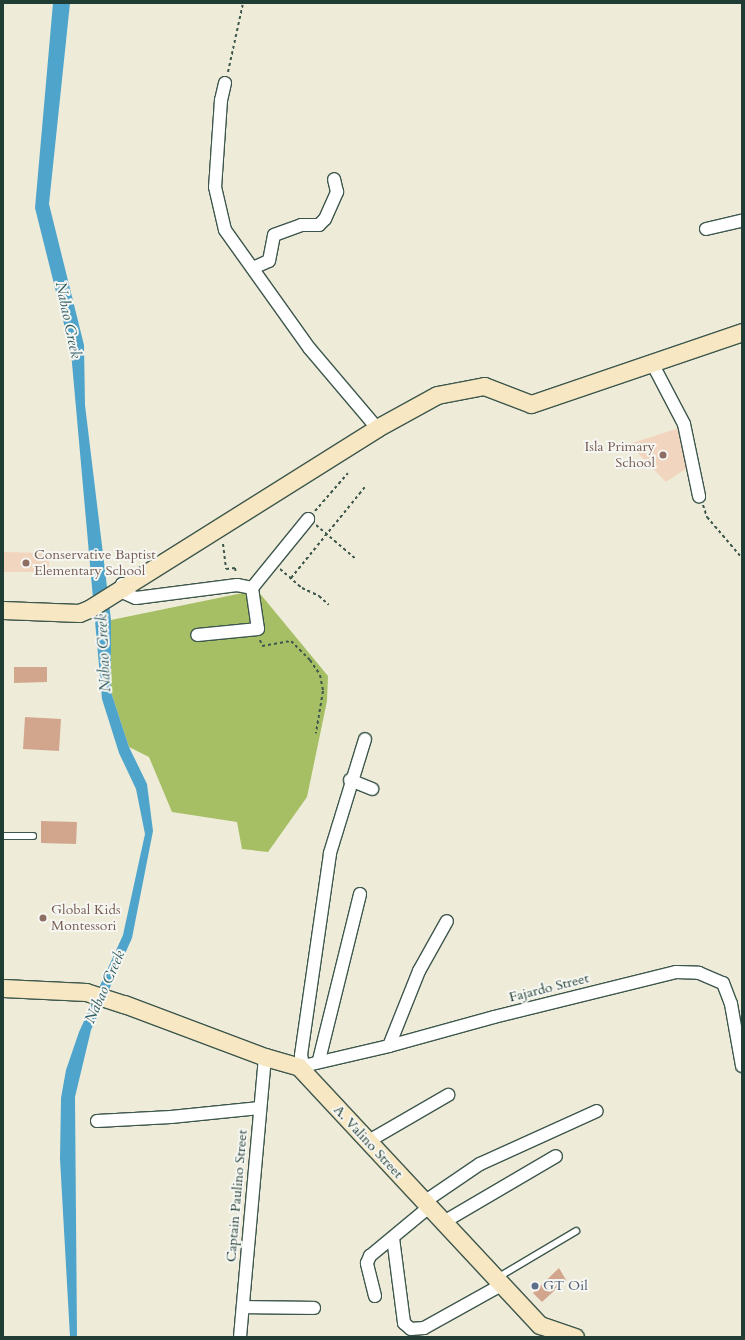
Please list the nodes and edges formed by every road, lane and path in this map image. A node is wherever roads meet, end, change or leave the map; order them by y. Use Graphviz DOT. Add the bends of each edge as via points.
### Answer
graph roads {
  1 [pos="243,3"];
  2 [pos="225,83"];
  3 [pos="334,179"];
  4 [pos="742,221"];
  5 [pos="706,229"];
  6 [pos="253,268"];
  7 [pos="742,332"];
  8 [pos="652,363"];
  9 [pos="377,428"];
  10 [pos="348,473"];
  11 [pos="365,487"];
  12 [pos="699,496"];
  13 [pos="308,519"];
  14 [pos="205,529"];
  15 [pos="326,534"];
  16 [pos="223,544"];
  17 [pos="356,558"];
  18 [pos="742,558"];
  19 [pos="274,563"];
  20 [pos="291,578"];
  21 [pos="237,585"];
  22 [pos="252,588"];
  23 [pos="115,594"];
  24 [pos="329,605"];
  25 [pos="3,610"];
  26 [pos="258,628"];
  27 [pos="197,635"];
  28 [pos="316,733"];
  29 [pos="365,739"];
  30 [pos="350,780"];
  31 [pos="372,789"];
  32 [pos="3,836"];
  33 [pos="33,836"];
  34 [pos="360,894"];
  35 [pos="447,921"];
  36 [pos="3,988"];
  37 [pos="389,1046"];
  38 [pos="265,1057"];
  39 [pos="319,1060"];
  40 [pos="301,1066"];
  41 [pos="742,1066"];
  42 [pos="448,1095"];
  43 [pos="260,1108"];
  44 [pos="597,1111"];
  45 [pos="97,1121"];
  46 [pos="367,1142"];
  47 [pos="556,1156"];
  48 [pos="426,1205"];
  49 [pos="442,1222"];
  50 [pos="576,1231"];
  51 [pos="393,1238"];
  52 [pos="500,1281"];
  53 [pos="375,1296"];
  54 [pos="243,1307"];
  55 [pos="314,1308"];
  56 [pos="538,1331"];
  57 [pos="240,1337"];
  58 [pos="575,1337"];
  1 -- 2 [label="path"];
  2 -- 6 [label="street" via="221,100 216,187 225,230"];
  3 -- 6 [label="street" via="337,192 326,219 319,225 301,225 274,235 269,261"];
  4 -- 5 [label="street"];
  6 -- 9 [label="street" via="310,349"];
  7 -- 8 [label="street"];
  8 -- 9 [label="street" via="532,404 484,386 438,395"];
  8 -- 12 [label="street" via="684,424"];
  9 -- 23 [label="street"];
  10 -- 13 [label="path"];
  11 -- 15 [label="path"];
  12 -- 18 [label="path" via="707,516"];
  13 -- 15 [label="path"];
  13 -- 19 [label="street"];
  14 -- 23 [label="street" via="123,579"];
  15 -- 17 [label="path"];
  15 -- 20 [label="path"];
  16 -- 21 [label="path" via="226,569 235,568"];
  19 -- 20 [label="path"];
  19 -- 22 [label="street"];
  20 -- 24 [label="path"];
  21 -- 22 [label="street"];
  21 -- 23 [label="street" via="136,598"];
  22 -- 26 [label="street"];
  23 -- 25 [label="street" via="79,612"];
  26 -- 27 [label="street"];
  26 -- 28 [label="path" via="262,646 291,641 310,660 320,675 323,691"];
  29 -- 30 [label="street"];
  30 -- 31 [label="street"];
  30 -- 40 [label="street" via="330,853"];
  32 -- 33 [label="lane"];
  34 -- 39 [label="street"];
  35 -- 37 [label="street" via="419,971"];
  36 -- 38 [label="street" via="86,992"];
  37 -- 39 [label="street, Fajardo Street"];
  37 -- 41 [label="street, Fajardo Street" via="668,974 699,972 722,983 731,1004"];
  38 -- 40 [label="street"];
  38 -- 43 [label="street, Captain Paulino Street"];
  39 -- 40 [label="street, Fajardo Street"];
  40 -- 46 [label="street, A. Valino Street"];
  42 -- 46 [label="street"];
  43 -- 45 [label="street"];
  43 -- 54 [label="street, Captain Paulino Street"];
  44 -- 48 [label="street" via="480,1164"];
  46 -- 48 [label="street, A. Valino Street"];
  47 -- 49 [label="street"];
  48 -- 49 [label="street, A. Valino Street"];
  48 -- 51 [label="street"];
  49 -- 52 [label="street, A. Valino Street"];
  50 -- 52 [label="lane"];
  51 -- 52 [label="street" via="404,1323 411,1329 424,1328"];
  51 -- 53 [label="street" via="370,1256 367,1263"];
  52 -- 56 [label="street, A. Valino Street"];
  54 -- 55 [label="street"];
  54 -- 57 [label="street, Captain Paulino Street"];
  56 -- 58 [label="street, A. Valino Street"];
}
